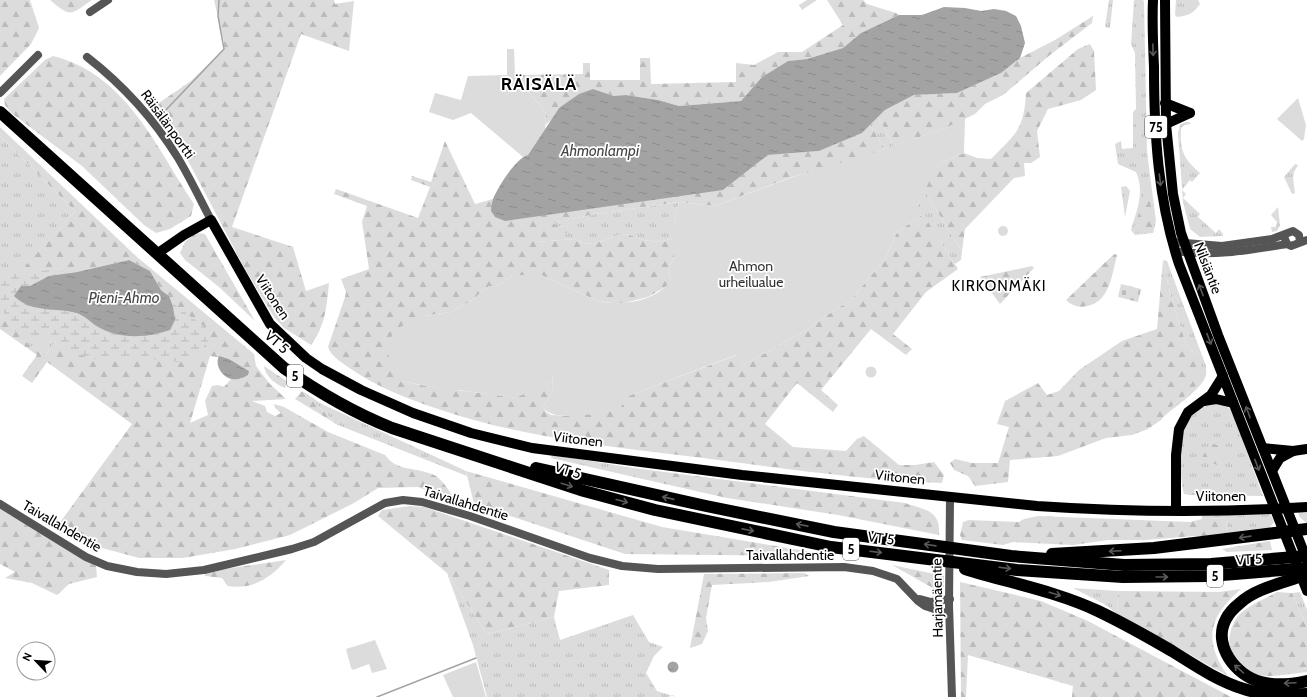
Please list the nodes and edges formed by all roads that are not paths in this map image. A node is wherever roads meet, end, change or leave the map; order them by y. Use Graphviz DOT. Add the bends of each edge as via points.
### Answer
graph roads {
  1 [pos="108,0"];
  2 [pos="1154,0"];
  3 [pos="1165,0"];
  4 [pos="90,12"];
  5 [pos="38,55"];
  6 [pos="87,57"];
  7 [pos="0,93"];
  8 [pos="1165,103"];
  9 [pos="1,113"];
  10 [pos="1166,124"];
  11 [pos="211,220"];
  12 [pos="1286,235"];
  13 [pos="1303,238"];
  14 [pos="1287,244"];
  15 [pos="1177,245"];
  16 [pos="1222,246"];
  17 [pos="158,253"];
  18 [pos="1187,253"];
  19 [pos="1216,253"];
  20 [pos="1223,376"];
  21 [pos="1204,401"];
  22 [pos="1233,403"];
  23 [pos="1263,448"];
  24 [pos="1307,449"];
  25 [pos="463,451"];
  26 [pos="1293,451"];
  27 [pos="1272,471"];
  28 [pos="950,498"];
  29 [pos="0,504"];
  30 [pos="1307,507"];
  31 [pos="1176,510"];
  32 [pos="1294,534"];
  33 [pos="1011,556"];
  34 [pos="1307,556"];
  35 [pos="938,560"];
  36 [pos="1307,560"];
  37 [pos="1307,568"];
  38 [pos="1124,571"];
  39 [pos="1307,574"];
  40 [pos="1307,591"];
  41 [pos="917,598"];
  42 [pos="950,599"];
  43 [pos="950,614"];
  44 [pos="1307,681"];
  45 [pos="1307,694"];
  46 [pos="952,697"];
  1 -- 4 [label="street"];
  2 -- 15 [label="main road, Nilsiäntie / 75, one-way" via="1157,150 1162,198"];
  3 -- 8 [label="main road, Nilsiäntie / 75"];
  5 -- 7 [label="street"];
  6 -- 11 [label="street, Räisälänportti" via="125,89 142,108 178,158"];
  8 -- 10 [label="main road, Nilsiäntie / 75"];
  8 -- 10 [label="main road" via="1190,113"];
  9 -- 17 [label="highway, 5"];
  10 -- 15 [label="main road, Nilsiäntie / 75"];
  11 -- 17 [label="main road"];
  11 -- 28 [label="main road, Viitonen" via="254,299 279,334 322,369 413,413 471,434 532,448"];
  12 -- 13 [label="street" via="1293,231"];
  12 -- 14 [label="street"];
  12 -- 16 [label="street"];
  13 -- 14 [label="street" via="1294,246"];
  14 -- 19 [label="street"];
  15 -- 16 [label="street"];
  15 -- 18 [label="main road, Nilsiäntie / 75"];
  15 -- 20 [label="main road, Nilsiäntie / 75, one-way"];
  16 -- 19 [label="street"];
  17 -- 25 [label="highway, VT 5 / 5" via="258,346 302,381 364,417"];
  18 -- 19 [label="street"];
  23 -- 18 [label="main road, Nilsiäntie / 75, one-way"];
  20 -- 21 [label="main road" via="1216,391"];
  20 -- 22 [label="main road, Nilsiäntie / 75"];
  21 -- 22 [label="main road" via="1216,399"];
  21 -- 31 [label="main road" via="1188,412 1179,429 1176,455"];
  22 -- 32 [label="main road, Nilsiäntie / 75, one-way" via="1278,517"];
  23 -- 26 [label="main road"];
  23 -- 27 [label="main road, Nilsiäntie / 75"];
  24 -- 26 [label="main road"];
  33 -- 25 [label="highway, VT 5 / 5, one-way" via="834,532"];
  25 -- 35 [label="highway, VT 5 / 5, one-way" via="584,491 655,510 831,547"];
  26 -- 27 [label="main road" via="1280,458"];
  27 -- 32 [label="main road, Nilsiäntie / 75"];
  28 -- 31 [label="main road, Viitonen" via="1081,509"];
  28 -- 42 [label="street, Harjamäentie"];
  29 -- 41 [label="street, Taivallahdentie" via="86,557 107,566 137,572 166,574 204,570 292,549 314,542 385,503 403,500 422,502 463,514 590,558 622,566 658,569 859,569 886,574 897,579"];
  30 -- 31 [label="main road, Viitonen" via="1247,511"];
  32 -- 33 [label="highway, one-way" via="1154,548"];
  32 -- 36 [label="main road, 75"];
  32 -- 40 [label="main road, 75"];
  33 -- 38 [label="highway, VT 5 / 5"];
  34 -- 38 [label="highway, VT 5 / 5"];
  35 -- 38 [label="highway, VT 5 / 5, one-way" via="1016,570"];
  35 -- 45 [label="highway, one-way" via="1028,586 1085,606 1136,631 1216,679 1245,690 1274,695"];
  38 -- 37 [label="highway, VT 5 / 5, one-way" via="1210,576"];
  44 -- 39 [label="highway, one-way" via="1274,684 1248,677 1236,669 1227,656 1223,639 1226,619 1241,602 1265,589"];
  41 -- 42 [label="street" via="931,602"];
  41 -- 43 [label="street, Taivallahdentie" via="925,606"];
  42 -- 43 [label="street, Harjamäentie"];
  43 -- 46 [label="street, Harjamäentie"];
}
